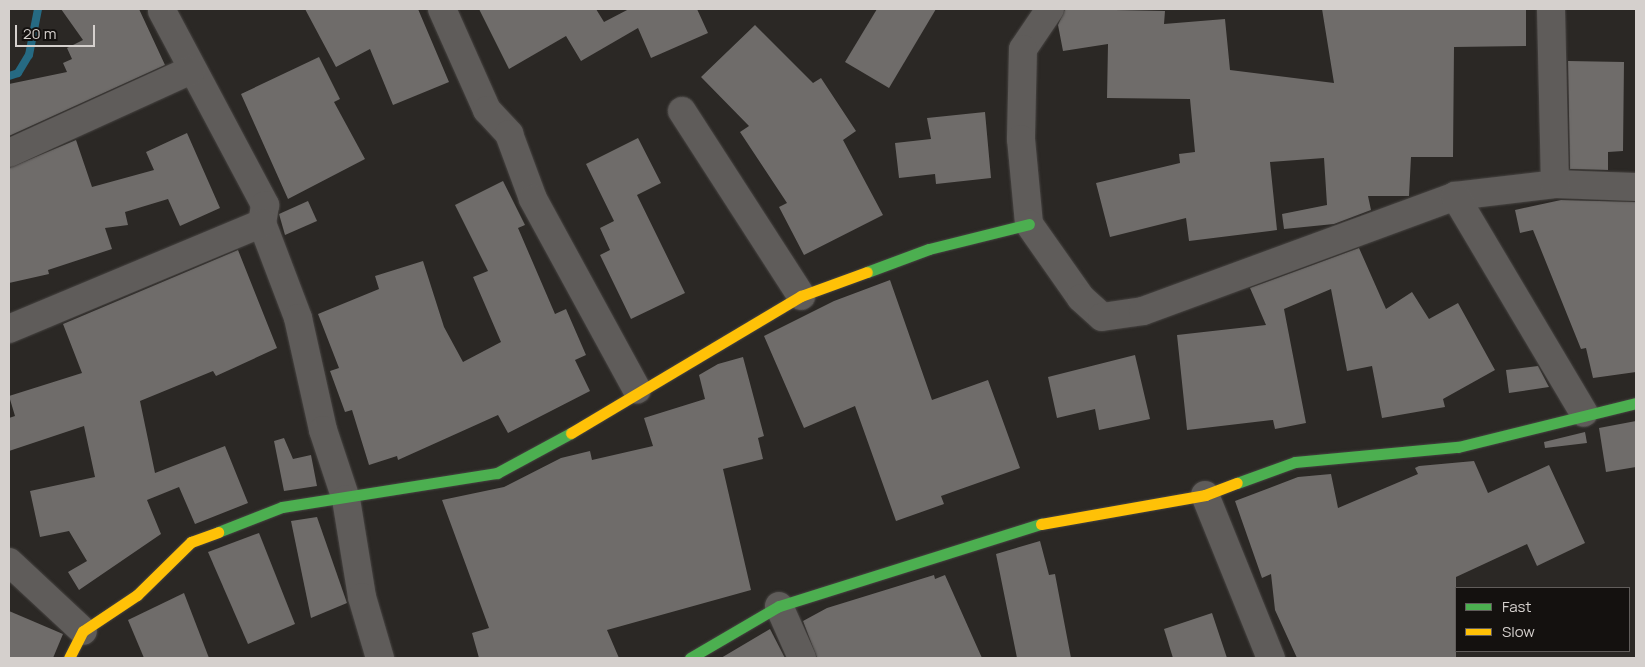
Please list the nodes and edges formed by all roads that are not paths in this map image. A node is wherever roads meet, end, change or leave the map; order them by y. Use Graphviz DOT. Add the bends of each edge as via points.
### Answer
graph roads {
  1 [pos="442,9"];
  2 [pos="1050,9"];
  3 [pos="1551,9"];
  4 [pos="162,11"];
  5 [pos="191,70"];
  6 [pos="682,111"];
  7 [pos="9,153"];
  8 [pos="1555,184"];
  9 [pos="1636,188"];
  10 [pos="1455,196"];
  11 [pos="262,223"];
  12 [pos="1029,224"];
  13 [pos="801,296"];
  14 [pos="9,329"];
  15 [pos="637,390"];
  16 [pos="1636,403"];
  17 [pos="1584,413"];
  18 [pos="1206,495"];
  19 [pos="346,499"];
  20 [pos="9,562"];
  21 [pos="779,606"];
  22 [pos="84,631"];
  23 [pos="69,658"];
  24 [pos="380,658"];
  25 [pos="690,658"];
  26 [pos="802,658"];
  27 [pos="1271,658"];
  1 -- 15 [label="street" via="487,110 509,134 533,199"];
  2 -- 12 [label="street" via="1023,49 1021,139"];
  3 -- 8 [label="street"];
  4 -- 5 [label="street"];
  5 -- 7 [label="street"];
  5 -- 11 [label="street" via="265,205"];
  6 -- 13 [label="street"];
  8 -- 9 [label="street"];
  8 -- 10 [label="street"];
  10 -- 12 [label="street" via="1143,311 1102,317 1081,298"];
  10 -- 17 [label="street"];
  11 -- 14 [label="street"];
  11 -- 19 [label="street" via="298,318 323,430"];
  12 -- 13 [label="street" via="929,249"];
  13 -- 15 [label="street"];
  15 -- 19 [label="street" via="550,446 497,473"];
  16 -- 17 [label="street"];
  17 -- 18 [label="street" via="1458,447 1295,462"];
  18 -- 21 [label="street" via="1022,528 890,574"];
  18 -- 27 [label="street"];
  19 -- 22 [label="street" via="282,507 191,542 137,596"];
  19 -- 24 [label="street" via="362,597"];
  20 -- 22 [label="street"];
  21 -- 25 [label="street"];
  21 -- 26 [label="street"];
  22 -- 23 [label="street"];
}
